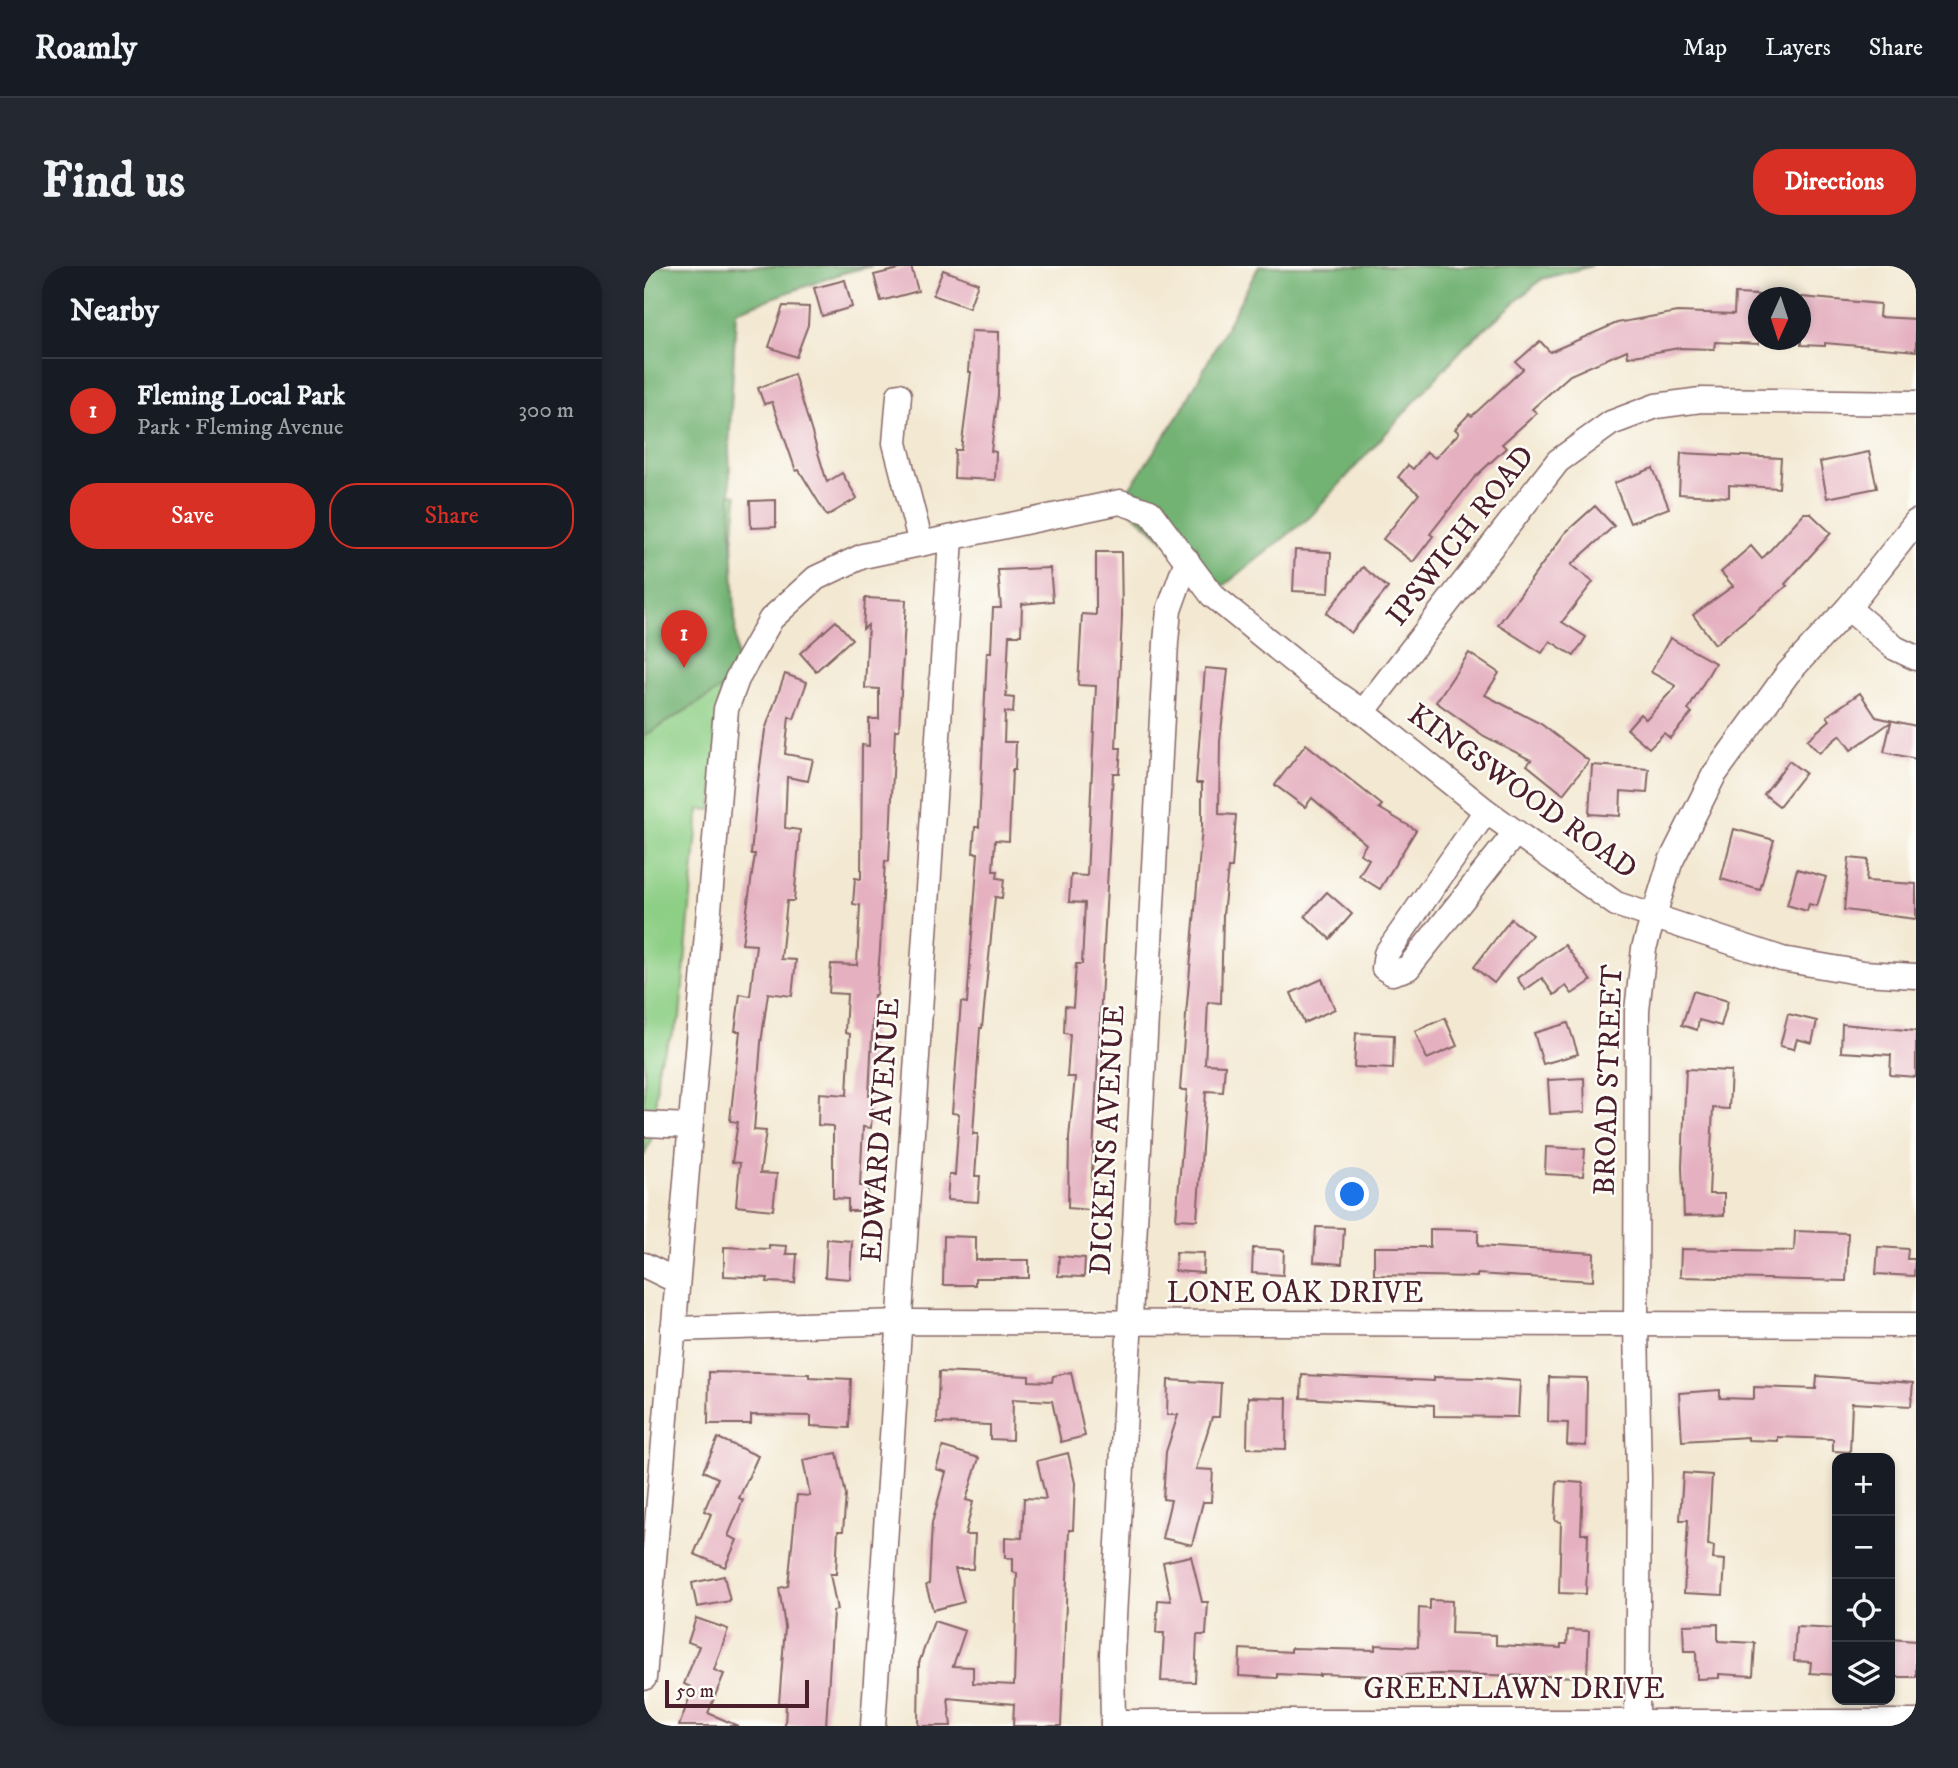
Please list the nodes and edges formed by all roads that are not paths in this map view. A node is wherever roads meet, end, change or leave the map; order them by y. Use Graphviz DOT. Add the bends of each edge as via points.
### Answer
graph roads {
  1 [pos="899,395"];
  2 [pos="1916,403"];
  3 [pos="1916,522"];
  4 [pos="951,538"];
  5 [pos="921,544"];
  6 [pos="1187,560"];
  7 [pos="1848,608"];
  8 [pos="1916,658"];
  9 [pos="1363,712"];
  10 [pos="1486,811"];
  11 [pos="1516,832"];
  12 [pos="1652,918"];
  13 [pos="1916,976"];
  14 [pos="644,1124"];
  15 [pos="690,1126"];
  16 [pos="644,1265"];
  17 [pos="677,1281"];
  18 [pos="901,1322"];
  19 [pos="1130,1324"];
  20 [pos="1636,1325"];
  21 [pos="1916,1325"];
  22 [pos="673,1329"];
  23 [pos="646,1632"];
  24 [pos="644,1678"];
  25 [pos="1916,1722"];
  26 [pos="1636,1723"];
  27 [pos="1113,1724"];
  28 [pos="873,1726"];
  1 -- 5 [label="street" via="895,443"];
  2 -- 9 [label="street, IPSWICH ROAD" via="1702,400 1656,406 1611,423 1558,461"];
  3 -- 7 [label="street, BROAD STREET"];
  4 -- 5 [label="street, KINGSWOOD ROAD"];
  4 -- 6 [label="street, KINGSWOOD ROAD" via="1120,502 1150,512"];
  4 -- 18 [label="street, EDWARD AVENUE"];
  5 -- 15 [label="street, KINGSWOOD ROAD" via="863,556 816,578 771,619 737,679 726,709"];
  6 -- 9 [label="street, KINGSWOOD ROAD" via="1212,594"];
  6 -- 19 [label="street, DICKENS AVENUE" via="1169,610 1166,642"];
  7 -- 8 [label="street" via="1895,648"];
  7 -- 12 [label="street, BROAD STREET" via="1788,673 1714,775 1670,863"];
  9 -- 10 [label="street, KINGSWOOD ROAD"];
  10 -- 11 [label="street, KINGSWOOD ROAD"];
  10 -- 11 [label="street" via="1386,954 1384,968 1392,974 1408,968"];
  11 -- 12 [label="street, KINGSWOOD ROAD" via="1616,904"];
  12 -- 13 [label="street, KINGSWOOD ROAD" via="1782,959 1863,973"];
  12 -- 20 [label="street, BROAD STREET" via="1637,1010"];
  14 -- 15 [label="street"];
  15 -- 17 [label="street, KINGSWOOD ROAD"];
  16 -- 17 [label="street"];
  17 -- 22 [label="street, KINGSWOOD ROAD"];
  18 -- 19 [label="street, LONE OAK DRIVE"];
  18 -- 22 [label="street, LONE OAK DRIVE"];
  18 -- 28 [label="street, EDWARD AVENUE"];
  19 -- 20 [label="street, LONE OAK DRIVE"];
  19 -- 27 [label="street, DICKENS AVENUE" via="1112,1655"];
  20 -- 21 [label="street, LONE OAK DRIVE"];
  20 -- 26 [label="street, BROAD STREET"];
  22 -- 23 [label="street, KINGSWOOD ROAD"];
  23 -- 24 [label="street, KINGSWOOD ROAD"];
  25 -- 26 [label="street, GREENLAWN DRIVE"];
  26 -- 27 [label="street, GREENLAWN DRIVE"];
}
